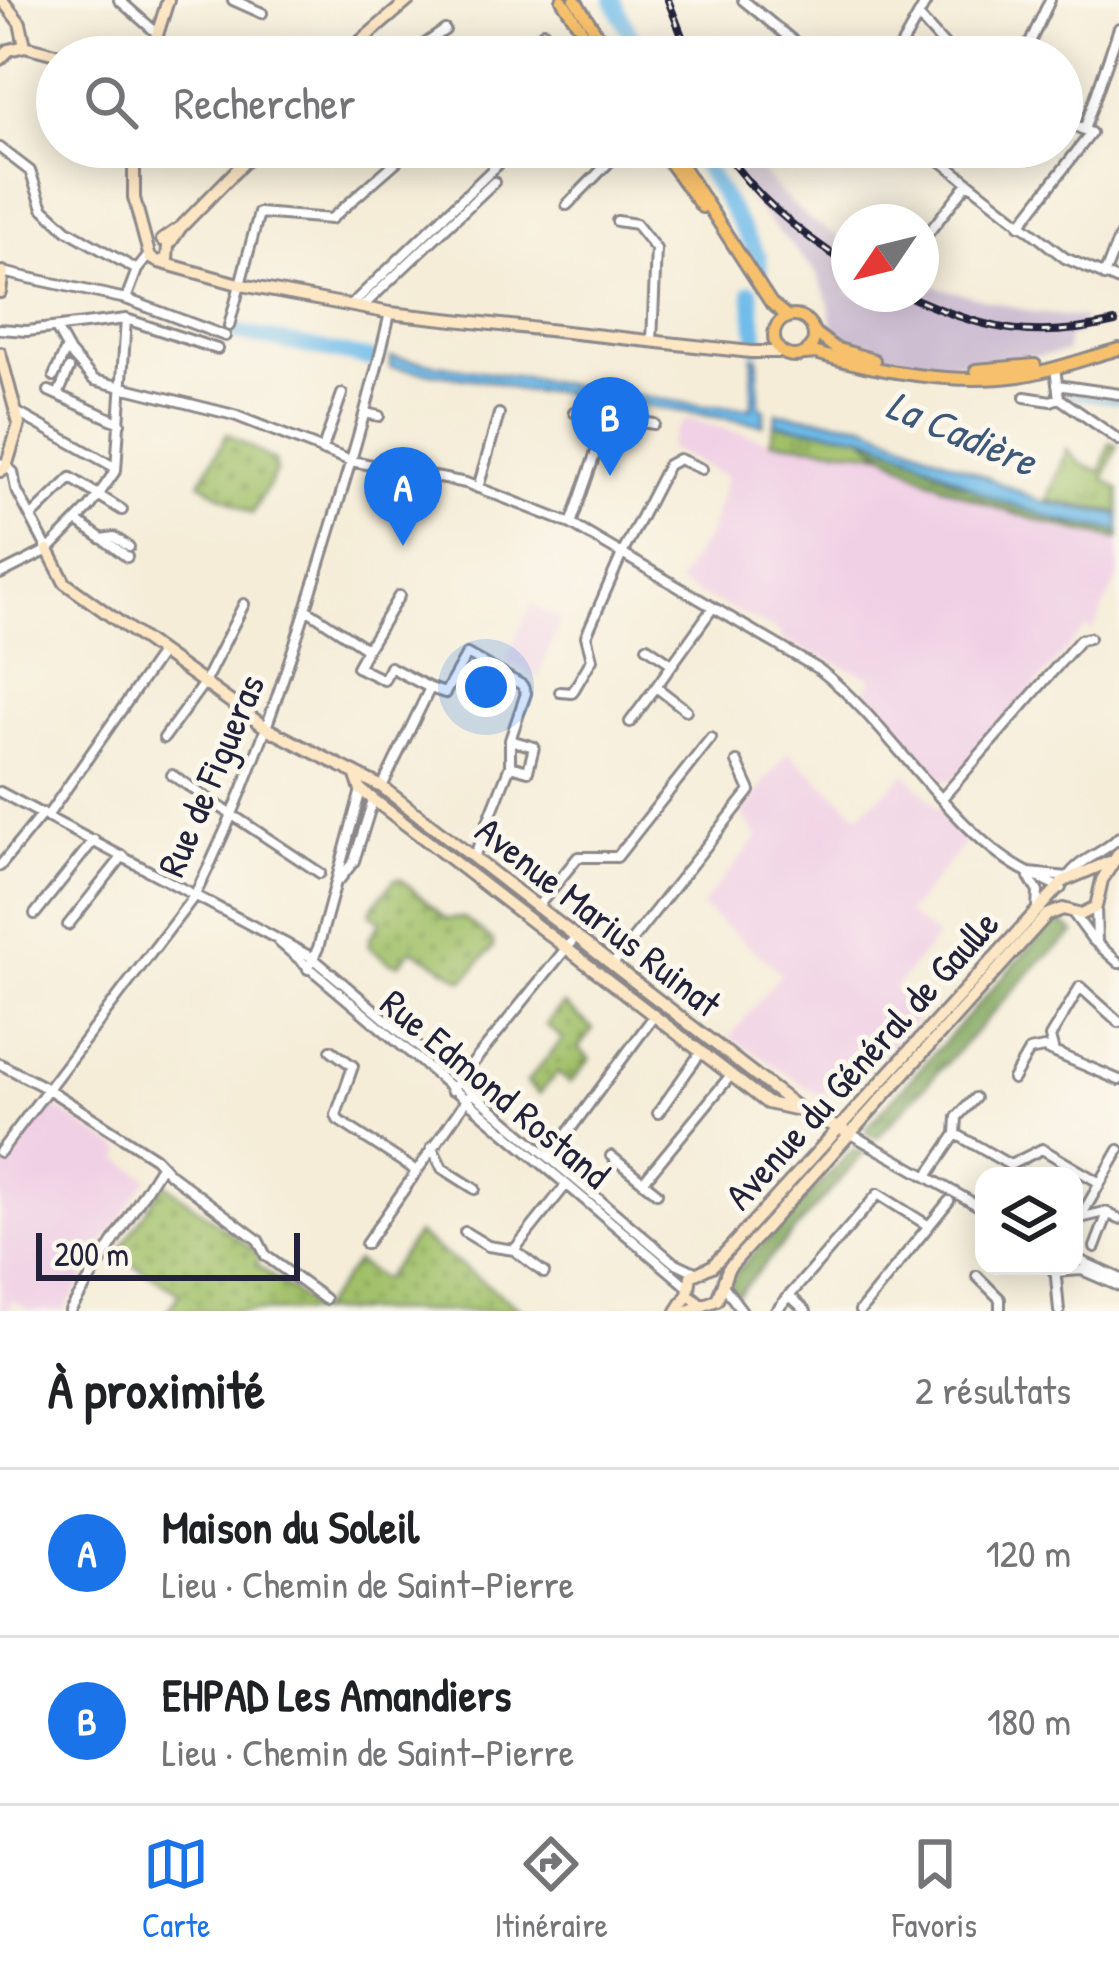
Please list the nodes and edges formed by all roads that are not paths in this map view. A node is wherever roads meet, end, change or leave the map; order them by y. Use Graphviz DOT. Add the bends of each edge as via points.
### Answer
graph roads {
  1 [pos="2,0"];
  2 [pos="119,0"];
  3 [pos="168,0"];
  4 [pos="233,0"];
  5 [pos="409,0"];
  6 [pos="562,0"];
  7 [pos="575,0"];
  8 [pos="743,0"];
  9 [pos="1050,0"];
  10 [pos="926,2"];
  11 [pos="262,13"];
  12 [pos="918,16"];
  13 [pos="1119,28"];
  14 [pos="445,30"];
  15 [pos="544,32"];
  16 [pos="158,34"];
  17 [pos="361,36"];
  18 [pos="436,36"];
  19 [pos="539,36"];
  20 [pos="585,36"];
  21 [pos="598,36"];
  22 [pos="787,36"];
  23 [pos="907,36"];
  24 [pos="936,36"];
  25 [pos="1033,36"];
  26 [pos="25,46"];
  27 [pos="36,49"];
  28 [pos="0,59"];
  29 [pos="1084,130"];
  30 [pos="1083,143"];
  31 [pos="0,148"];
  32 [pos="137,168"];
  33 [pos="239,168"];
  34 [pos="389,168"];
  35 [pos="495,168"];
  36 [pos="603,168"];
  37 [pos="672,168"];
  38 [pos="683,168"];
  39 [pos="950,168"];
  40 [pos="1064,168"];
  41 [pos="494,182"];
  42 [pos="968,183"];
  43 [pos="567,205"];
  44 [pos="939,219"];
  45 [pos="617,221"];
  46 [pos="1020,225"];
  47 [pos="723,231"];
  48 [pos="1119,238"];
  49 [pos="159,249"];
  50 [pos="744,263"];
  51 [pos="136,270"];
  52 [pos="1,272"];
  53 [pos="1104,276"];
  54 [pos="1119,281"];
  55 [pos="242,286"];
  56 [pos="0,292"];
  57 [pos="126,299"];
  58 [pos="357,306"];
  59 [pos="390,313"];
  60 [pos="788,316"];
  61 [pos="126,319"];
  62 [pos="56,328"];
  63 [pos="0,329"];
  64 [pos="813,331"];
  65 [pos="774,333"];
  66 [pos="652,341"];
  67 [pos="1119,346"];
  68 [pos="217,349"];
  69 [pos="68,350"];
  70 [pos="780,352"];
  71 [pos="0,353"];
  72 [pos="757,353"];
  73 [pos="805,354"];
  74 [pos="1055,368"];
  75 [pos="69,369"];
  76 [pos="54,376"];
  77 [pos="124,385"];
  78 [pos="1058,385"];
  79 [pos="342,394"];
  80 [pos="1119,394"];
  81 [pos="1025,397"];
  82 [pos="1059,398"];
  83 [pos="574,412"];
  84 [pos="18,413"];
  85 [pos="365,413"];
  86 [pos="499,414"];
  87 [pos="379,416"];
  88 [pos="608,416"];
  89 [pos="121,424"];
  90 [pos="654,424"];
  91 [pos="1119,440"];
  92 [pos="322,451"];
  93 [pos="351,461"];
  94 [pos="2,467"];
  95 [pos="116,468"];
  96 [pos="702,469"];
  97 [pos="478,488"];
  98 [pos="99,494"];
  99 [pos="122,511"];
  100 [pos="31,517"];
  101 [pos="77,520"];
  102 [pos="572,524"];
  103 [pos="48,550"];
  104 [pos="128,552"];
  105 [pos="622,554"];
  106 [pos="0,574"];
  107 [pos="399,596"];
  108 [pos="244,604"];
  109 [pos="306,609"];
  110 [pos="712,609"];
  111 [pos="1089,638"];
  112 [pos="647,647"];
  113 [pos="367,649"];
  114 [pos="161,653"];
  115 [pos="672,664"];
  116 [pos="204,683"];
  117 [pos="656,687"];
  118 [pos="430,688"];
  119 [pos="560,692"];
  120 [pos="686,710"];
  121 [pos="630,722"];
  122 [pos="268,729"];
  123 [pos="164,738"];
  124 [pos="711,738"];
  125 [pos="510,740"];
  126 [pos="737,762"];
  127 [pos="510,766"];
  128 [pos="355,773"];
  129 [pos="172,775"];
  130 [pos="382,788"];
  131 [pos="361,790"];
  132 [pos="0,792"];
  133 [pos="943,797"];
  134 [pos="373,799"];
  135 [pos="46,814"];
  136 [pos="232,814"];
  137 [pos="1119,836"];
  138 [pos="94,840"];
  139 [pos="123,856"];
  140 [pos="1117,856"];
  141 [pos="474,857"];
  142 [pos="0,866"];
  143 [pos="1024,870"];
  144 [pos="320,873"];
  145 [pos="1084,873"];
  146 [pos="1065,883"];
  147 [pos="335,885"];
  148 [pos="1101,889"];
  149 [pos="194,895"];
  150 [pos="538,906"];
  151 [pos="1096,908"];
  152 [pos="1070,911"];
  153 [pos="1036,912"];
  154 [pos="35,914"];
  155 [pos="68,925"];
  156 [pos="269,933"];
  157 [pos="577,935"];
  158 [pos="1097,944"];
  159 [pos="566,948"];
  160 [pos="314,958"];
  161 [pos="1119,963"];
  162 [pos="613,964"];
  163 [pos="308,969"];
  164 [pos="654,1016"];
  165 [pos="1119,1022"];
  166 [pos="332,1049"];
  167 [pos="701,1052"];
  168 [pos="1055,1053"];
  169 [pos="0,1064"];
  170 [pos="731,1075"];
  171 [pos="1013,1079"];
  172 [pos="459,1080"];
  173 [pos="1119,1080"];
  174 [pos="47,1089"];
  175 [pos="451,1090"];
  176 [pos="472,1092"];
  177 [pos="974,1098"];
  178 [pos="465,1101"];
  179 [pos="802,1111"];
  180 [pos="658,1113"];
  181 [pos="838,1128"];
  182 [pos="851,1134"];
  183 [pos="956,1134"];
  184 [pos="432,1147"];
  185 [pos="1119,1150"];
  186 [pos="0,1152"];
  187 [pos="611,1156"];
  188 [pos="550,1157"];
  189 [pos="161,1166"];
  190 [pos="416,1170"];
  191 [pos="928,1175"];
  192 [pos="643,1182"];
  193 [pos="1100,1183"];
  194 [pos="566,1185"];
  195 [pos="475,1190"];
  196 [pos="657,1193"];
  197 [pos="950,1202"];
  198 [pos="975,1204"];
  199 [pos="1083,1207"];
  200 [pos="1108,1213"];
  201 [pos="1083,1215"];
  202 [pos="1119,1219"];
  203 [pos="929,1226"];
  204 [pos="465,1232"];
  205 [pos="366,1244"];
  206 [pos="1094,1247"];
  207 [pos="514,1250"];
  208 [pos="1083,1263"];
  209 [pos="1083,1270"];
  210 [pos="700,1271"];
  211 [pos="544,1274"];
  212 [pos="1054,1275"];
  213 [pos="977,1276"];
  214 [pos="1119,1282"];
  215 [pos="722,1284"];
  216 [pos="687,1290"];
  217 [pos="789,1295"];
  218 [pos="325,1299"];
  219 [pos="706,1304"];
  220 [pos="738,1308"];
  221 [pos="70,1311"];
  222 [pos="677,1311"];
  223 [pos="688,1311"];
  224 [pos="776,1311"];
  225 [pos="806,1311"];
  226 [pos="860,1311"];
  227 [pos="1000,1311"];
  228 [pos="1059,1311"];
  1 -- 26 [label="street" via="20,22"];
  2 -- 16 [label="street"];
  3 -- 16 [label="street"];
  4 -- 11 [label="street"];
  5 -- 17 [label="street"];
  6 -- 20 [label="main road"];
  7 -- 21 [label="main road"];
  8 -- 22 [label="street"];
  9 -- 25 [label="street"];
  10 -- 12 [label="street"];
  12 -- 23 [label="street"];
  12 -- 24 [label="street"];
  13 -- 29 [label="street"];
  14 -- 18 [label="street"];
  15 -- 19 [label="street"];
  26 -- 27 [label="street"];
  26 -- 28 [label="street"];
  29 -- 30 [label="street" via="1091,133"];
  31 -- 51 [label="street" via="30,171 43,208 67,230"];
  32 -- 49 [label="street" via="140,228"];
  33 -- 49 [label="street"];
  34 -- 55 [label="street" via="331,219 260,213"];
  35 -- 58 [label="street"];
  36 -- 43 [label="street"];
  37 -- 47 [label="main road"];
  38 -- 47 [label="main road"];
  39 -- 42 [label="street"];
  40 -- 46 [label="street"];
  41 -- 58 [label="street"];
  42 -- 44 [label="street"];
  42 -- 46 [label="street"];
  45 -- 66 [label="street" via="636,224 656,249"];
  46 -- 53 [label="street"];
  47 -- 50 [label="main road"];
  48 -- 53 [label="street"];
  49 -- 51 [label="street"];
  49 -- 55 [label="street" via="182,272"];
  50 -- 60 [label="main road"];
  50 -- 65 [label="main road"];
  51 -- 57 [label="street"];
  52 -- 56 [label="street"];
  52 -- 57 [label="street"];
  53 -- 54 [label="street"];
  55 -- 57 [label="street" via="227,332"];
  55 -- 58 [label="street"];
  58 -- 59 [label="street"];
  59 -- 66 [label="street"];
  59 -- 85 [label="street, Rue de Figueras"];
  60 -- 64 [label="main road"];
  60 -- 65 [label="main road"];
  61 -- 62 [label="street"];
  61 -- 68 [label="street"];
  61 -- 77 [label="street"];
  62 -- 63 [label="street"];
  62 -- 69 [label="street"];
  64 -- 67 [label="main road" via="872,360 956,371 1029,367"];
  64 -- 73 [label="main road"];
  65 -- 70 [label="main road"];
  65 -- 72 [label="street"];
  66 -- 72 [label="street"];
  67 -- 74 [label="main road"];
  69 -- 76 [label="street"];
  69 -- 77 [label="street" via="94,380"];
  70 -- 72 [label="street"];
  70 -- 73 [label="main road"];
  71 -- 84 [label="street"];
  73 -- 74 [label="main road" via="958,377"];
  74 -- 78 [label="street"];
  75 -- 89 [label="street" via="54,393"];
  77 -- 89 [label="street"];
  77 -- 92 [label="street" via="233,415"];
  78 -- 80 [label="street"];
  78 -- 82 [label="street"];
  79 -- 92 [label="street"];
  81 -- 82 [label="street"];
  82 -- 91 [label="street"];
  83 -- 88 [label="street"];
  84 -- 94 [label="street"];
  84 -- 95 [label="street"];
  85 -- 87 [label="street"];
  85 -- 93 [label="street, Rue de Figueras"];
  86 -- 97 [label="street"];
  88 -- 90 [label="street"];
  88 -- 102 [label="street"];
  89 -- 95 [label="street"];
  92 -- 93 [label="street"];
  93 -- 97 [label="street"];
  93 -- 109 [label="street, Rue de Figueras"];
  94 -- 100 [label="street" via="14,472"];
  95 -- 98 [label="street"];
  96 -- 105 [label="street" via="679,459 668,465"];
  97 -- 102 [label="street"];
  98 -- 99 [label="street"];
  98 -- 100 [label="street" via="71,478"];
  98 -- 101 [label="street"];
  100 -- 103 [label="street"];
  101 -- 103 [label="street"];
  101 -- 104 [label="street"];
  102 -- 105 [label="street"];
  103 -- 106 [label="street"];
  103 -- 114 [label="street, Avenue Marius Ruinat" via="65,583"];
  105 -- 110 [label="street"];
  105 -- 119 [label="street" via="586,636 592,659 584,678 572,693"];
  107 -- 113 [label="street"];
  108 -- 116 [label="street"];
  109 -- 113 [label="street"];
  109 -- 122 [label="street, Rue de Figueras"];
  110 -- 115 [label="street"];
  110 -- 133 [label="street" via="848,691"];
  111 -- 133 [label="street"];
  112 -- 115 [label="street"];
  113 -- 118 [label="street" via="357,667 384,680 390,668"];
  114 -- 116 [label="street, Avenue Marius Ruinat"];
  114 -- 135 [label="street"];
  115 -- 117 [label="street"];
  116 -- 122 [label="street, Avenue Marius Ruinat"];
  116 -- 123 [label="street"];
  117 -- 120 [label="street"];
  117 -- 121 [label="street"];
  118 -- 125 [label="street" via="445,694 467,655 522,685"];
  118 -- 130 [label="street"];
  122 -- 128 [label="street, Avenue Marius Ruinat"];
  122 -- 136 [label="street, Rue de Figueras"];
  124 -- 150 [label="street" via="617,857 578,857"];
  125 -- 127 [label="street"];
  125 -- 127 [label="street" via="534,747 528,771"];
  126 -- 162 [label="street" via="750,791"];
  127 -- 141 [label="street"];
  128 -- 130 [label="street, Avenue Marius Ruinat"];
  128 -- 131 [label="street"];
  129 -- 136 [label="street"];
  130 -- 141 [label="street, Avenue Marius Ruinat"];
  131 -- 134 [label="street, Avenue Marius Ruinat"];
  131 -- 147 [label="street"];
  132 -- 135 [label="street, Rue Edmond Rostand"];
  133 -- 143 [label="street"];
  134 -- 147 [label="street" via="354,861"];
  134 -- 159 [label="street, Avenue Marius Ruinat"];
  135 -- 138 [label="street, Rue Edmond Rostand"];
  135 -- 142 [label="street"];
  136 -- 144 [label="street"];
  136 -- 149 [label="street, Rue de Figueras"];
  137 -- 146 [label="street, Avenue du Général de Gaulle"];
  138 -- 139 [label="street, Rue Edmond Rostand"];
  138 -- 154 [label="street"];
  139 -- 149 [label="street, Rue Edmond Rostand"];
  139 -- 155 [label="street"];
  140 -- 145 [label="street, Avenue du Général de Gaulle"];
  140 -- 148 [label="street, Avenue du Général de Gaulle"];
  141 -- 150 [label="street, Avenue Marius Ruinat"];
  143 -- 146 [label="street"];
  143 -- 153 [label="street" via="1038,892"];
  145 -- 146 [label="street, Avenue du Général de Gaulle"];
  145 -- 148 [label="street"];
  146 -- 152 [label="street"];
  146 -- 153 [label="street, Avenue du Général de Gaulle"];
  147 -- 160 [label="street"];
  148 -- 151 [label="street, Avenue du Général de Gaulle"];
  149 -- 156 [label="street, Rue Edmond Rostand"];
  149 -- 174 [label="street, Rue de Figueras"];
  150 -- 157 [label="street, Avenue Marius Ruinat"];
  151 -- 152 [label="street, Avenue du Général de Gaulle"];
  151 -- 158 [label="street"];
  152 -- 158 [label="street"];
  152 -- 182 [label="street, Avenue du Général de Gaulle" via="1052,911 1038,924"];
  153 -- 181 [label="street, Avenue du Général de Gaulle"];
  156 -- 160 [label="street, Rue Edmond Rostand"];
  156 -- 163 [label="street, Rue Edmond Rostand"];
  157 -- 159 [label="street"];
  157 -- 162 [label="street, Avenue Marius Ruinat"];
  158 -- 161 [label="street"];
  159 -- 164 [label="street, Avenue Marius Ruinat"];
  159 -- 172 [label="street"];
  160 -- 163 [label="street"];
  160 -- 172 [label="street, Rue Edmond Rostand"];
  162 -- 179 [label="street, Avenue Marius Ruinat"];
  163 -- 175 [label="street, Rue Edmond Rostand"];
  164 -- 167 [label="street, Avenue Marius Ruinat"];
  164 -- 188 [label="street"];
  165 -- 168 [label="street" via="1080,987 1050,1037"];
  166 -- 190 [label="street" via="353,1066 338,1120"];
  167 -- 170 [label="street, Avenue Marius Ruinat"];
  167 -- 180 [label="street"];
  168 -- 171 [label="street" via="1028,1051"];
  168 -- 173 [label="street"];
  169 -- 174 [label="street"];
  170 -- 179 [label="street, Avenue Marius Ruinat" via="767,1103"];
  170 -- 192 [label="street"];
  172 -- 175 [label="street"];
  172 -- 176 [label="street, Rue Edmond Rostand"];
  174 -- 186 [label="street, Rue de Figueras"];
  174 -- 189 [label="street"];
  175 -- 178 [label="street, Rue Edmond Rostand"];
  176 -- 178 [label="street"];
  176 -- 188 [label="street, Rue Edmond Rostand"];
  177 -- 183 [label="street" via="957,1117"];
  178 -- 184 [label="street"];
  178 -- 194 [label="street, Rue Edmond Rostand"];
  179 -- 181 [label="street, Avenue Marius Ruinat"];
  181 -- 182 [label="street, Avenue Marius Ruinat"];
  181 -- 210 [label="street, Avenue du Général de Gaulle" via="727,1252"];
  182 -- 191 [label="street"];
  182 -- 215 [label="street, Avenue du Général de Gaulle"];
  183 -- 191 [label="street"];
  183 -- 193 [label="street" via="1010,1165 1042,1149"];
  184 -- 190 [label="street"];
  184 -- 195 [label="street" via="442,1168"];
  185 -- 193 [label="street"];
  187 -- 192 [label="street"];
  188 -- 210 [label="street, Rue Edmond Rostand" via="673,1261"];
  189 -- 218 [label="street"];
  189 -- 221 [label="street"];
  190 -- 205 [label="street"];
  191 -- 198 [label="street"];
  192 -- 196 [label="street"];
  193 -- 199 [label="street"];
  194 -- 207 [label="street"];
  194 -- 216 [label="street, Rue Edmond Rostand"];
  197 -- 203 [label="street"];
  200 -- 201 [label="street"];
  200 -- 202 [label="street"];
  200 -- 206 [label="street"];
  203 -- 217 [label="street" via="878,1194"];
  203 -- 226 [label="street"];
  204 -- 207 [label="street"];
  207 -- 211 [label="street"];
  208 -- 214 [label="street"];
  209 -- 214 [label="street"];
  210 -- 215 [label="street"];
  210 -- 216 [label="street"];
  212 -- 228 [label="street"];
  213 -- 227 [label="street" via="1000,1299"];
  215 -- 219 [label="street"];
  215 -- 220 [label="street"];
  216 -- 219 [label="street"];
  216 -- 222 [label="street"];
  217 -- 224 [label="street"];
  217 -- 225 [label="street"];
  219 -- 220 [label="street"];
  219 -- 223 [label="street"];
}
